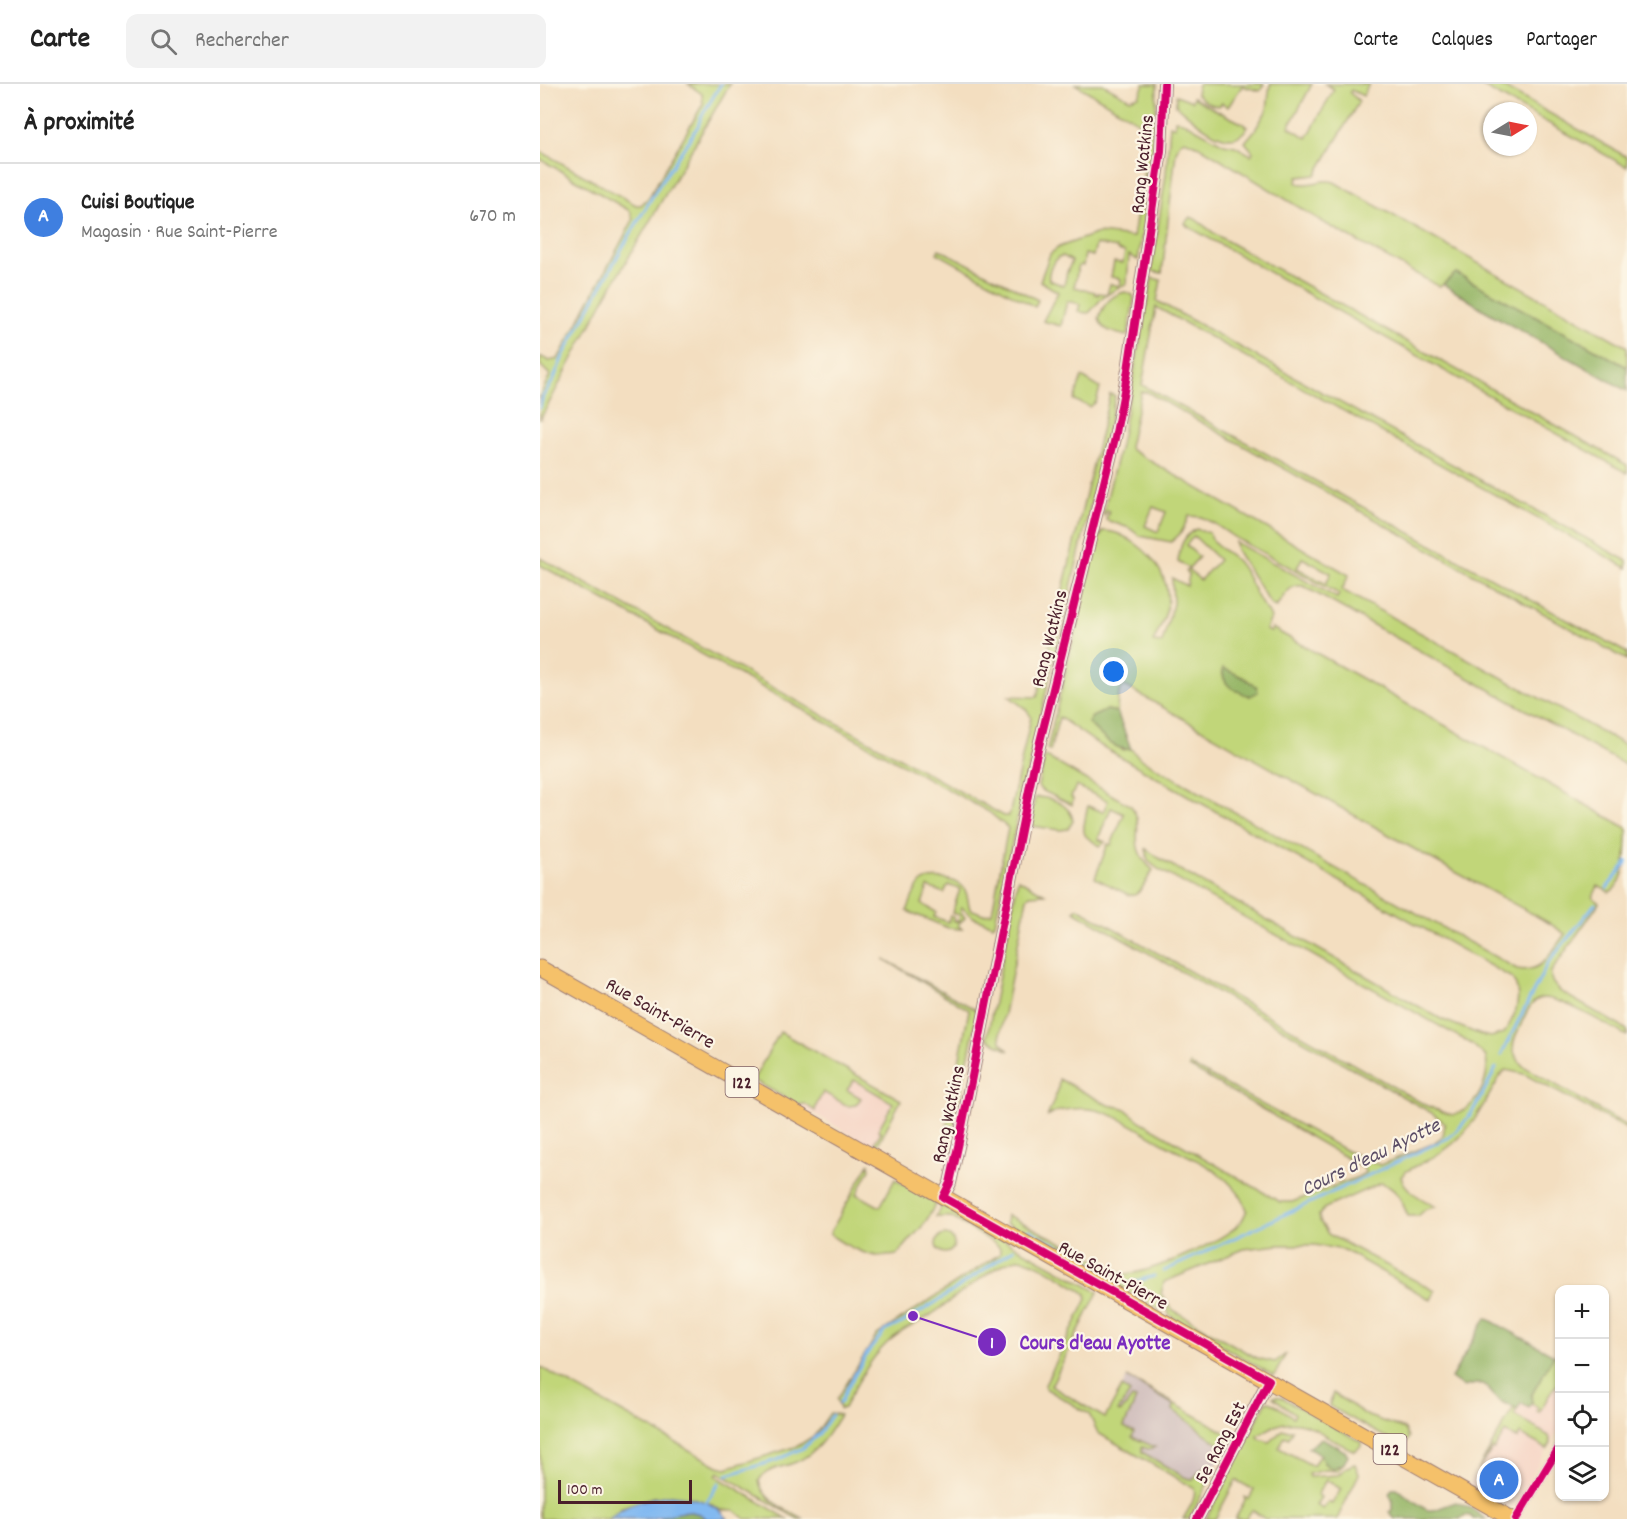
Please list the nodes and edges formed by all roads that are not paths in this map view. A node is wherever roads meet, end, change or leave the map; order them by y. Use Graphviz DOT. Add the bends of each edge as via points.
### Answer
graph roads {
  1 [pos="1164,84"];
  2 [pos="540,968"];
  3 [pos="943,1197"];
  4 [pos="1269,1380"];
  5 [pos="1559,1447"];
  6 [pos="1197,1519"];
  7 [pos="1514,1519"];
  1 -- 3 [label="street, Rang Watkins" via="1161,151 1128,370 1033,770 959,1142 950,1184"];
  2 -- 3 [label="main road, Rue Saint-Pierre / 122"];
  3 -- 4 [label="main road, Rue Saint-Pierre / 122"];
  4 -- 6 [label="street, 5e Rang Est"];
  4 -- 7 [label="main road, Rue Saint-Pierre / 122"];
  5 -- 7 [label="street"];
}
